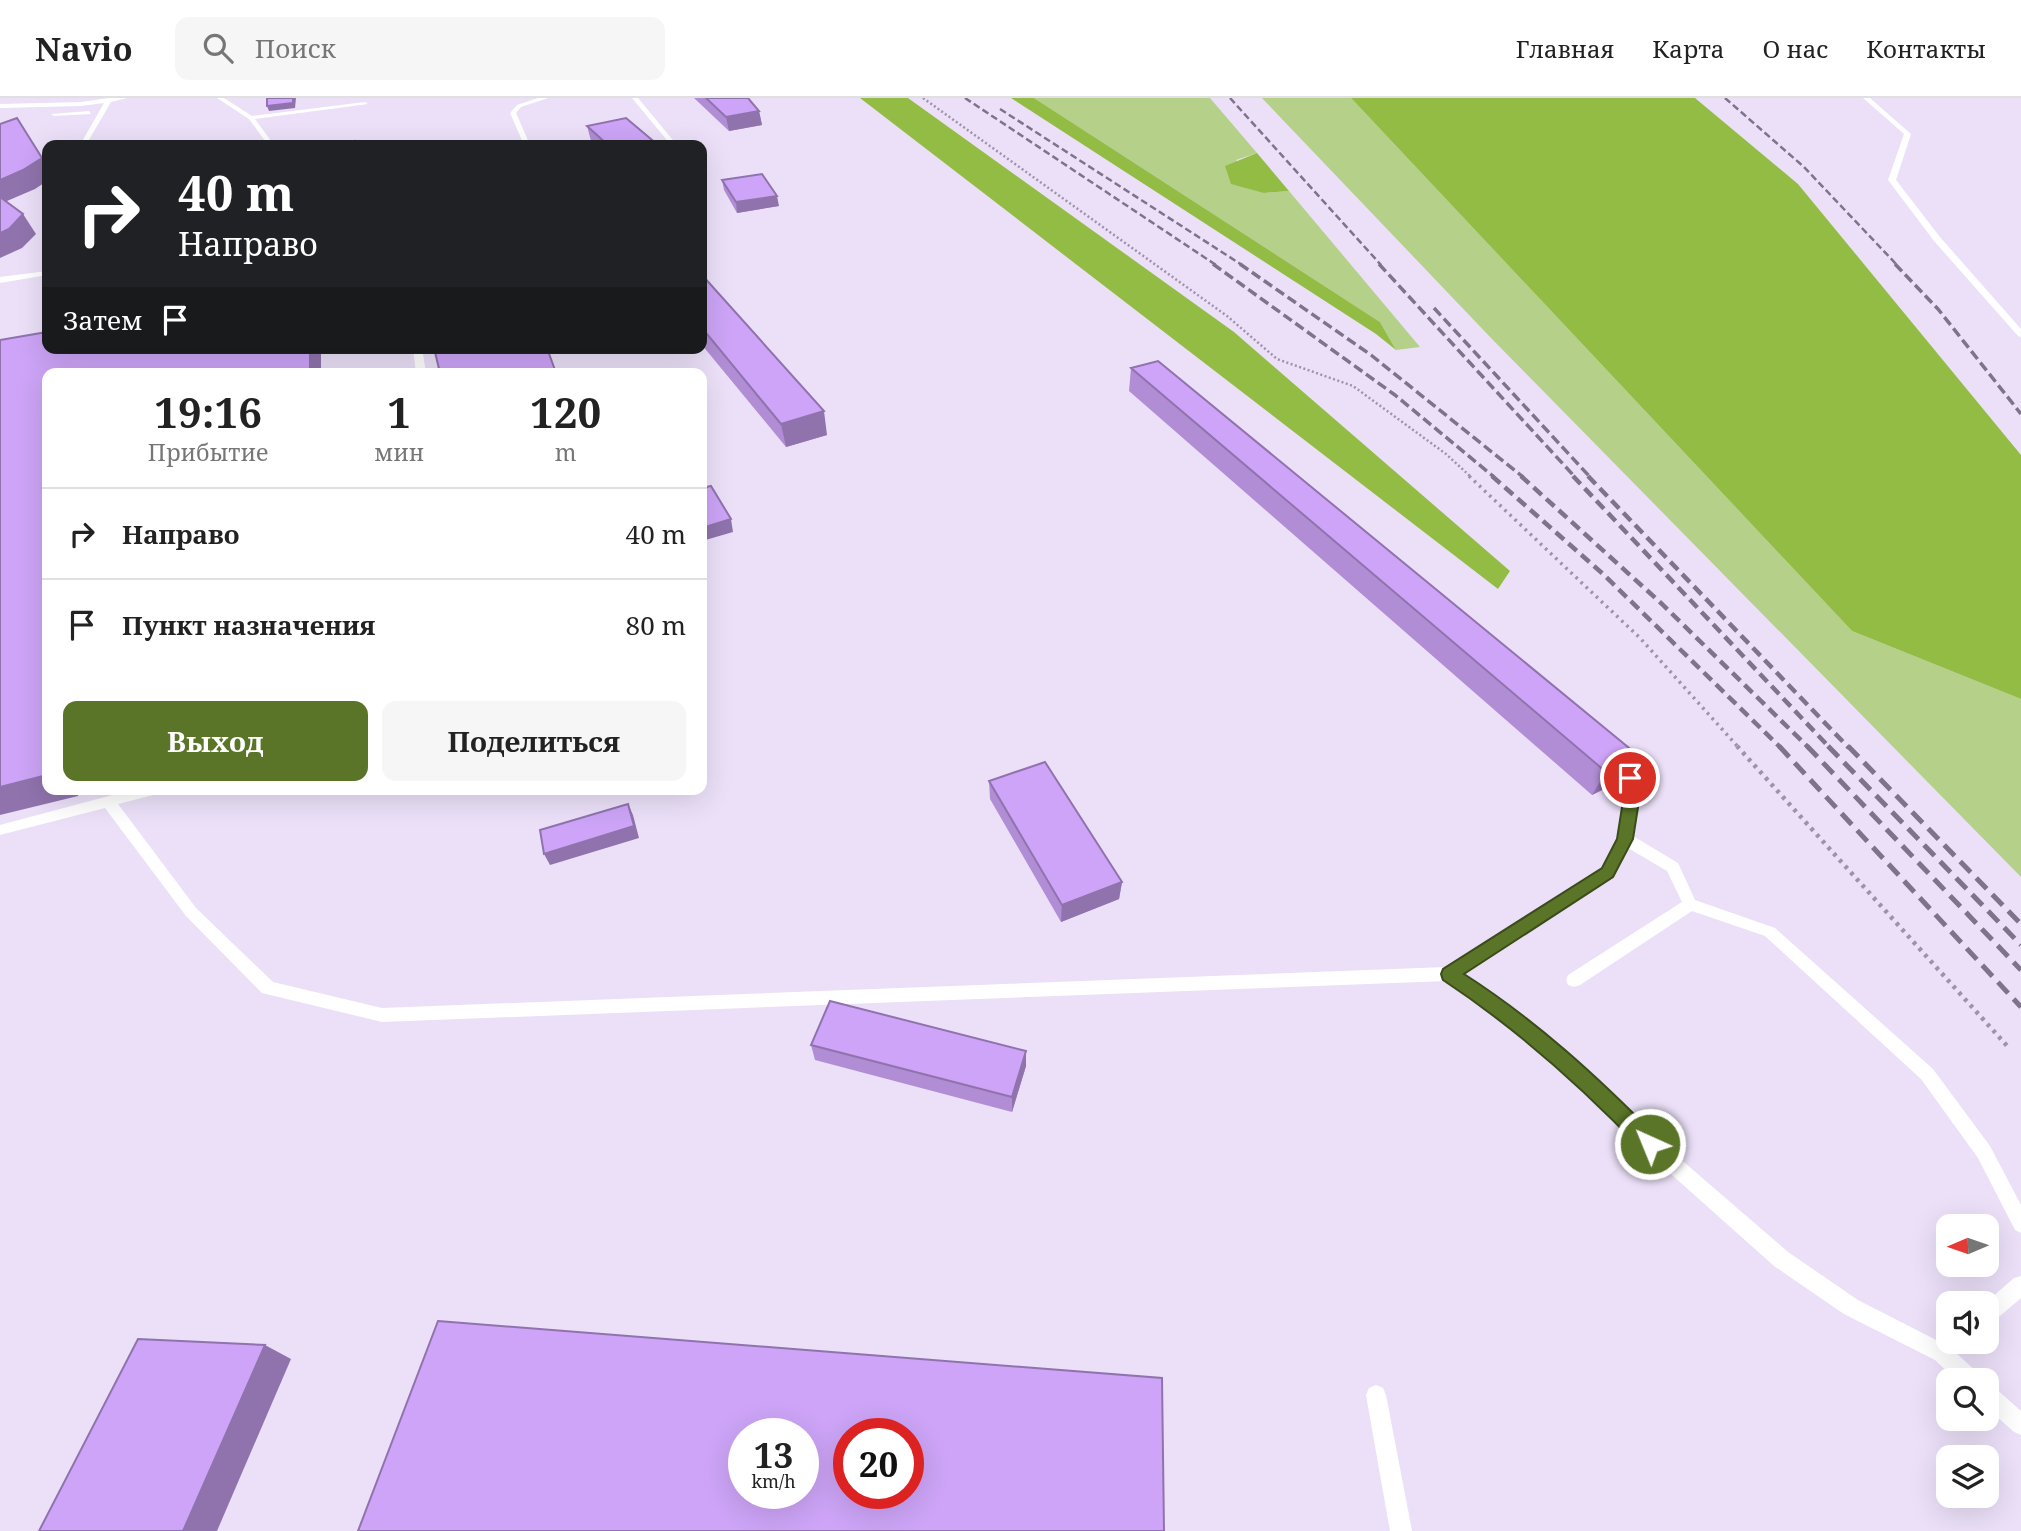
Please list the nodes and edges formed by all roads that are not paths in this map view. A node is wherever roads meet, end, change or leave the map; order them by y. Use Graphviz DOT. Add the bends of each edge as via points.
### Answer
graph roads {
  1 [pos="16,98"];
  2 [pos="124,98"];
  3 [pos="220,98"];
  4 [pos="545,98"];
  5 [pos="635,98"];
  6 [pos="1866,98"];
  7 [pos="0,99"];
  8 [pos="109,100"];
  9 [pos="365,104"];
  10 [pos="0,106"];
  11 [pos="89,113"];
  12 [pos="0,115"];
  13 [pos="251,118"];
  14 [pos="86,140"];
  15 [pos="267,140"];
  16 [pos="525,140"];
  17 [pos="670,140"];
  18 [pos="42,273"];
  19 [pos="0,280"];
  20 [pos="2021,334"];
  21 [pos="1629,755"];
  22 [pos="134,795"];
  23 [pos="108,802"];
  24 [pos="0,830"];
  25 [pos="1625,839"];
  26 [pos="1690,904"];
  27 [pos="1450,974"];
  28 [pos="1574,980"];
  29 [pos="2021,1224"];
  30 [pos="2021,1285"];
  31 [pos="1999,1303"];
  32 [pos="1936,1343"];
  33 [pos="1376,1395"];
  34 [pos="1999,1405"];
  35 [pos="2021,1425"];
  36 [pos="1401,1531"];
  1 -- 7 [label="lane"];
  2 -- 8 [label="lane"];
  3 -- 13 [label="lane"];
  4 -- 16 [label="lane" via="519,106 513,113"];
  5 -- 17 [label="lane"];
  6 -- 20 [label="lane" via="1908,134 1892,180"];
  8 -- 10 [label="lane"];
  8 -- 14 [label="lane"];
  9 -- 13 [label="lane"];
  11 -- 12 [label="lane"];
  13 -- 15 [label="lane"];
  18 -- 19 [label="lane"];
  21 -- 25 [label="lane" via="1631,801"];
  22 -- 23 [label="lane"];
  23 -- 24 [label="lane"];
  23 -- 27 [label="lane" via="191,912 268,988 382,1015"];
  25 -- 26 [label="lane" via="1673,867"];
  25 -- 27 [label="lane" via="1608,872"];
  26 -- 28 [label="lane"];
  26 -- 29 [label="lane" via="1770,932 1927,1074 1984,1152"];
  27 -- 32 [label="lane" via="1587,1079 1650,1144 1780,1259 1851,1307"];
  30 -- 31 [label="lane"];
  33 -- 36 [label="lane"];
  34 -- 35 [label="lane"];
}
